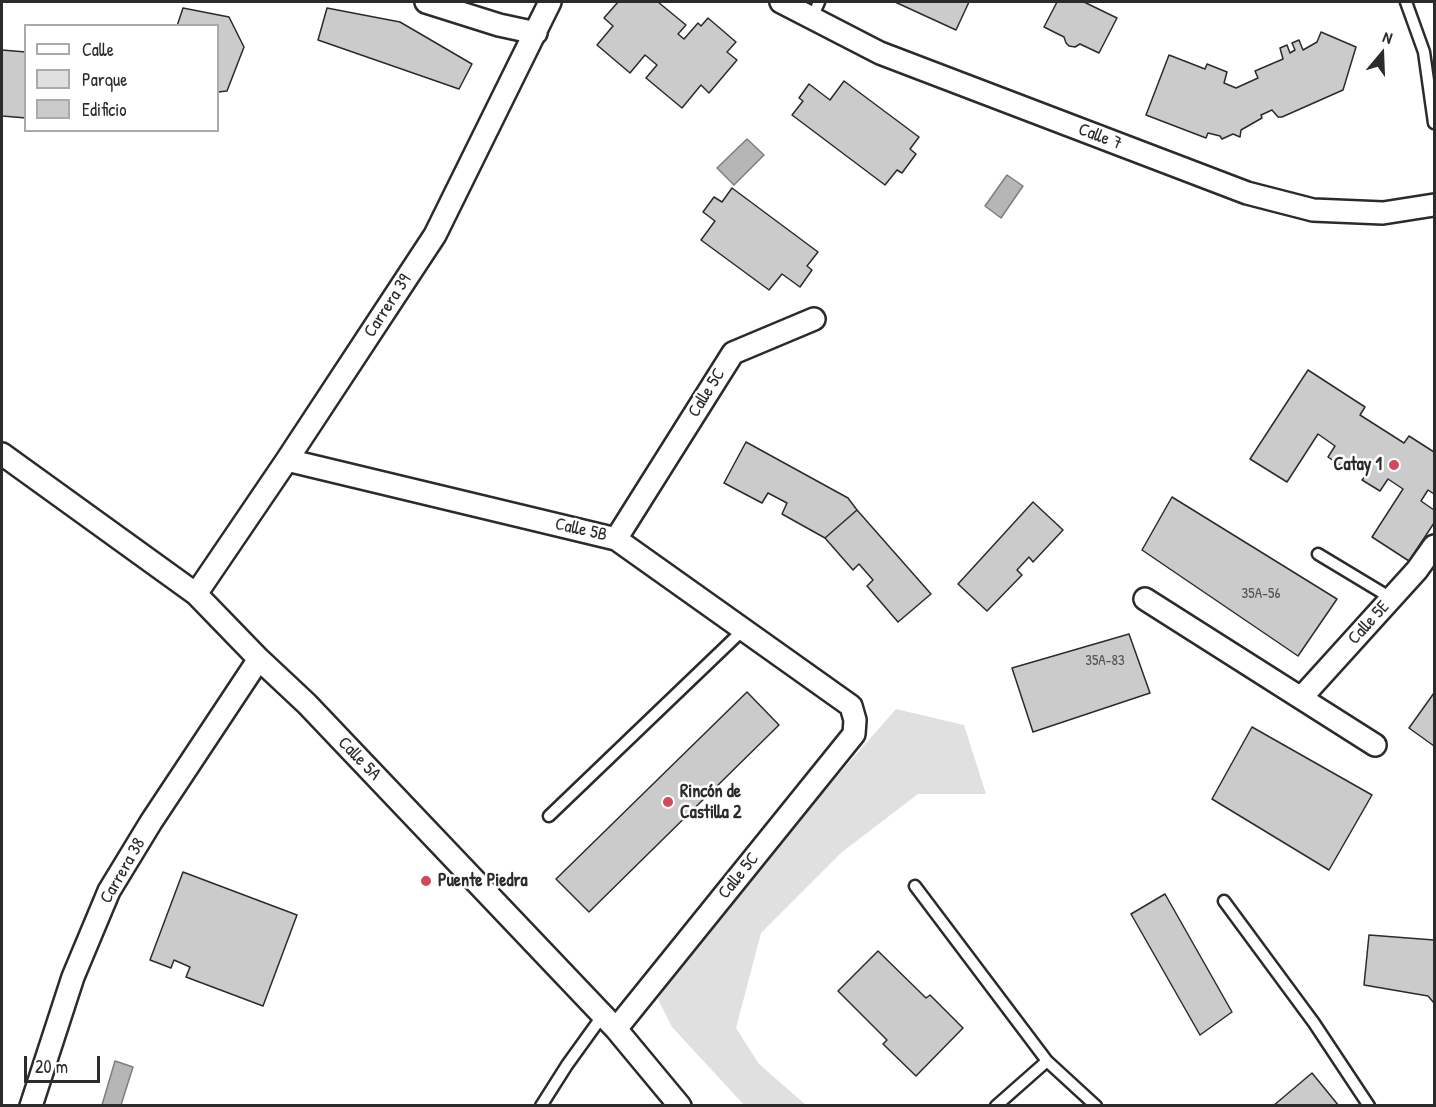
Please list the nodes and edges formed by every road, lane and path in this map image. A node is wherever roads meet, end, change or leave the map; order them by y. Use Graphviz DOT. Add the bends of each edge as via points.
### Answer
graph roads {
  1 [pos="426,2"];
  2 [pos="550,2"];
  3 [pos="780,2"];
  4 [pos="1406,2"];
  5 [pos="816,10"];
  6 [pos="536,33"];
  7 [pos="1434,123"];
  8 [pos="1434,205"];
  9 [pos="814,319"];
  10 [pos="2,454"];
  11 [pos="287,460"];
  12 [pos="616,539"];
  13 [pos="1434,546"];
  14 [pos="1318,554"];
  15 [pos="196,594"];
  16 [pos="1391,598"];
  17 [pos="1145,599"];
  18 [pos="743,630"];
  19 [pos="259,659"];
  20 [pos="1301,698"];
  21 [pos="855,720"];
  22 [pos="1375,745"];
  23 [pos="549,816"];
  24 [pos="915,886"];
  25 [pos="1224,901"];
  26 [pos="610,1022"];
  27 [pos="1047,1061"];
  28 [pos="31,1106"];
  29 [pos="541,1106"];
  30 [pos="680,1106"];
  31 [pos="996,1106"];
  32 [pos="1096,1106"];
  33 [pos="1369,1106"];
  1 -- 6 [label="street"];
  2 -- 6 [label="street, Carrera 39"];
  3 -- 5 [label="street, Calle 7"];
  4 -- 7 [label="lane" via="1424,52"];
  5 -- 8 [label="street, Calle 7" via="880,53 1247,194 1313,210 1383,213"];
  6 -- 11 [label="street, Carrera 39" via="435,235"];
  9 -- 12 [label="street, Calle 5C" via="733,353"];
  10 -- 15 [label="street, Calle 5A"];
  11 -- 12 [label="street, Calle 5B"];
  11 -- 15 [label="street, Carrera 39"];
  12 -- 18 [label="street, Calle 5B"];
  13 -- 16 [label="street, Calle 5E"];
  14 -- 16 [label="lane"];
  15 -- 19 [label="street, Calle 5A"];
  16 -- 20 [label="street, Calle 5E"];
  17 -- 20 [label="street"];
  18 -- 21 [label="street, Calle 5B" via="851,706"];
  18 -- 23 [label="lane"];
  19 -- 26 [label="street, Calle 5A" via="307,704"];
  19 -- 28 [label="street, Carrera 38" via="109,891 73,977"];
  20 -- 22 [label="street"];
  21 -- 26 [label="street, Calle 5C" via="854,734"];
  24 -- 27 [label="lane"];
  25 -- 33 [label="lane" via="1314,1023"];
  26 -- 29 [label="lane" via="567,1065"];
  26 -- 30 [label="street, Calle 5A"];
  27 -- 31 [label="lane"];
  27 -- 32 [label="lane"];
}
